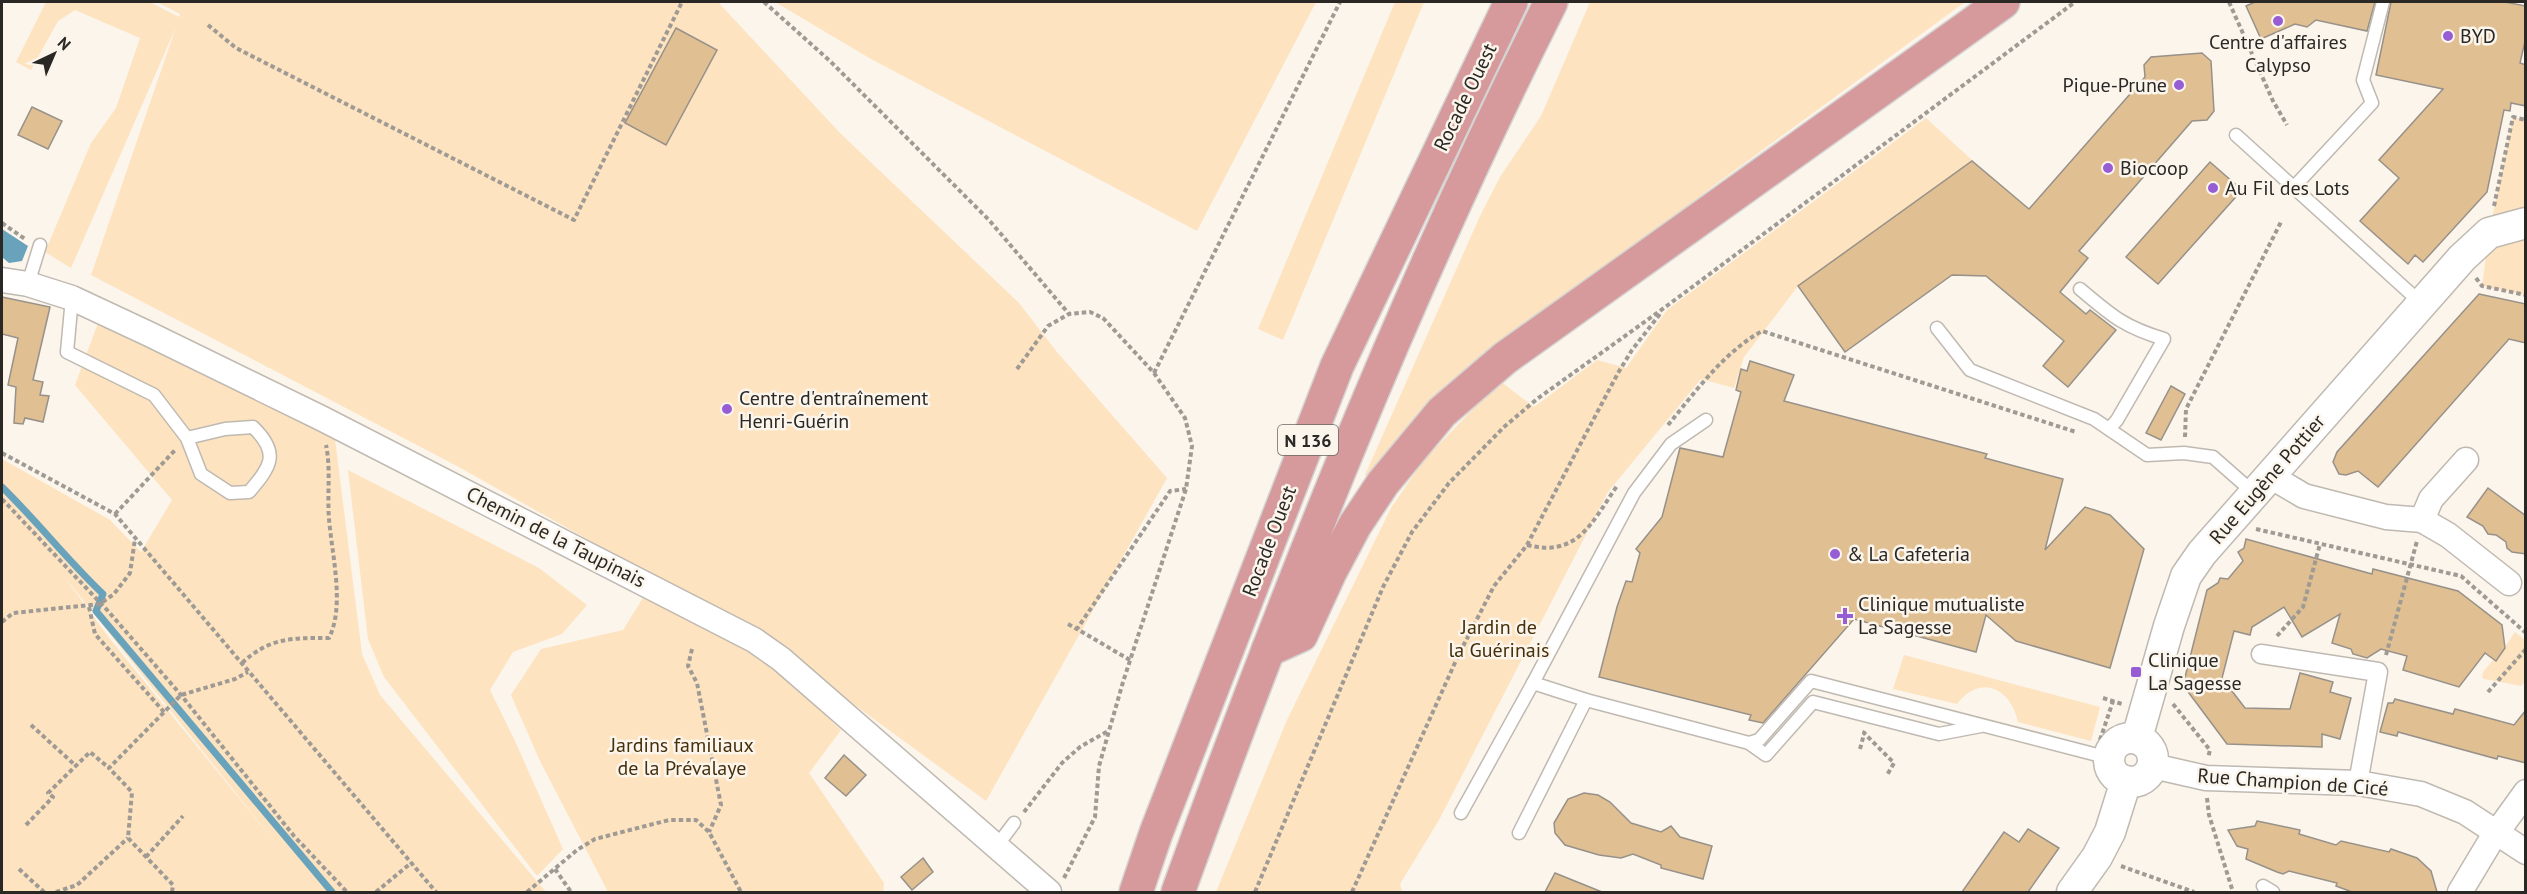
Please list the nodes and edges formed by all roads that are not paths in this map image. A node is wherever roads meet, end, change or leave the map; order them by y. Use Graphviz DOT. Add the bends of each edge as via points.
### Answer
graph roads {
  1 [pos="1511,2"];
  2 [pos="1551,2"];
  3 [pos="1993,2"];
  4 [pos="2003,2"];
  5 [pos="2383,2"];
  6 [pos="1936,49"];
  7 [pos="2236,135"];
  8 [pos="2294,188"];
  9 [pos="2526,223"];
  10 [pos="39,249"];
  11 [pos="2,280"];
  12 [pos="28,284"];
  13 [pos="2080,289"];
  14 [pos="72,298"];
  15 [pos="2421,303"];
  16 [pos="1937,328"];
  17 [pos="1706,420"];
  18 [pos="2109,429"];
  19 [pos="187,438"];
  20 [pos="2466,460"];
  21 [pos="2263,484"];
  22 [pos="2422,520"];
  23 [pos="2509,583"];
  24 [pos="1268,650"];
  25 [pos="2261,654"];
  26 [pos="1533,683"];
  27 [pos="1586,700"];
  28 [pos="1981,726"];
  29 [pos="2137,738"];
  30 [pos="1749,742"];
  31 [pos="2110,764"];
  32 [pos="2153,766"];
  33 [pos="2358,783"];
  34 [pos="2526,792"];
  35 [pos="1461,813"];
  36 [pos="1014,823"];
  37 [pos="2496,832"];
  38 [pos="1519,833"];
  39 [pos="996,847"];
  40 [pos="2526,852"];
  41 [pos="1055,888"];
  42 [pos="1136,892"];
  43 [pos="1178,892"];
  44 [pos="2072,892"];
  45 [pos="2460,892"];
  1 -- 42 [label="highway, Rocade Ouest / N 136" via="1337,366"];
  2 -- 24 [label="highway, Rocade Ouest / N 136" via="1477,155 1377,379"];
  3 -- 6 [label="highway"];
  4 -- 6 [label="highway"];
  5 -- 8 [label="lane" via="2362,80 2372,103"];
  6 -- 24 [label="highway" via="1505,358 1442,412 1383,483 1355,525 1301,635"];
  7 -- 8 [label="lane"];
  8 -- 15 [label="lane"];
  9 -- 15 [label="street, Rue Eugène Pottier" via="2489,233"];
  10 -- 12 [label="lane"];
  11 -- 12 [label="street, Chemin de la Taupinais"];
  12 -- 14 [label="street, Chemin de la Taupinais"];
  13 -- 18 [label="lane" via="2118,321 2164,339"];
  14 -- 19 [label="lane" via="67,352 154,394"];
  14 -- 39 [label="street, Chemin de la Taupinais" via="321,418 754,640"];
  15 -- 21 [label="street, Rue Eugène Pottier"];
  16 -- 18 [label="lane" via="1970,370 2094,419"];
  17 -- 26 [label="lane" via="1671,444 1635,493"];
  18 -- 21 [label="lane" via="2148,455 2184,453 2213,457"];
  19 -- 19 [label="lane" via="253,427 264,438 270,455 267,470 249,492 230,493 201,474"];
  20 -- 22 [label="street" via="2431,499"];
  21 -- 22 [label="street" via="2386,517"];
  21 -- 29 [label="street, Rue Eugène Pottier" via="2186,576"];
  22 -- 23 [label="street" via="2448,535"];
  24 -- 43 [label="highway, Rocade Ouest / N 136"];
  25 -- 33 [label="street" via="2378,672"];
  26 -- 27 [label="lane"];
  26 -- 35 [label="lane"];
  27 -- 30 [label="lane"];
  27 -- 38 [label="lane"];
  28 -- 30 [label="lane" via="1939,734 1813,702 1766,754"];
  28 -- 30 [label="lane" via="1811,681 1759,740"];
  28 -- 31 [label="lane"];
  29 -- 31 [label="street" via="2118,741 2112,748"];
  29 -- 32 [label="street" via="2153,754"];
  31 -- 32 [label="street" via="2143,779"];
  31 -- 44 [label="street" via="2110,832"];
  32 -- 33 [label="street, Rue Champion de Cicé" via="2206,778"];
  33 -- 37 [label="street, Rue Champion de Cicé" via="2421,794 2465,812"];
  34 -- 37 [label="street"];
  36 -- 39 [label="lane"];
  37 -- 40 [label="street, Rue Champion de Cicé"];
  37 -- 45 [label="street"];
  39 -- 41 [label="street, Chemin de la Taupinais"];
}
